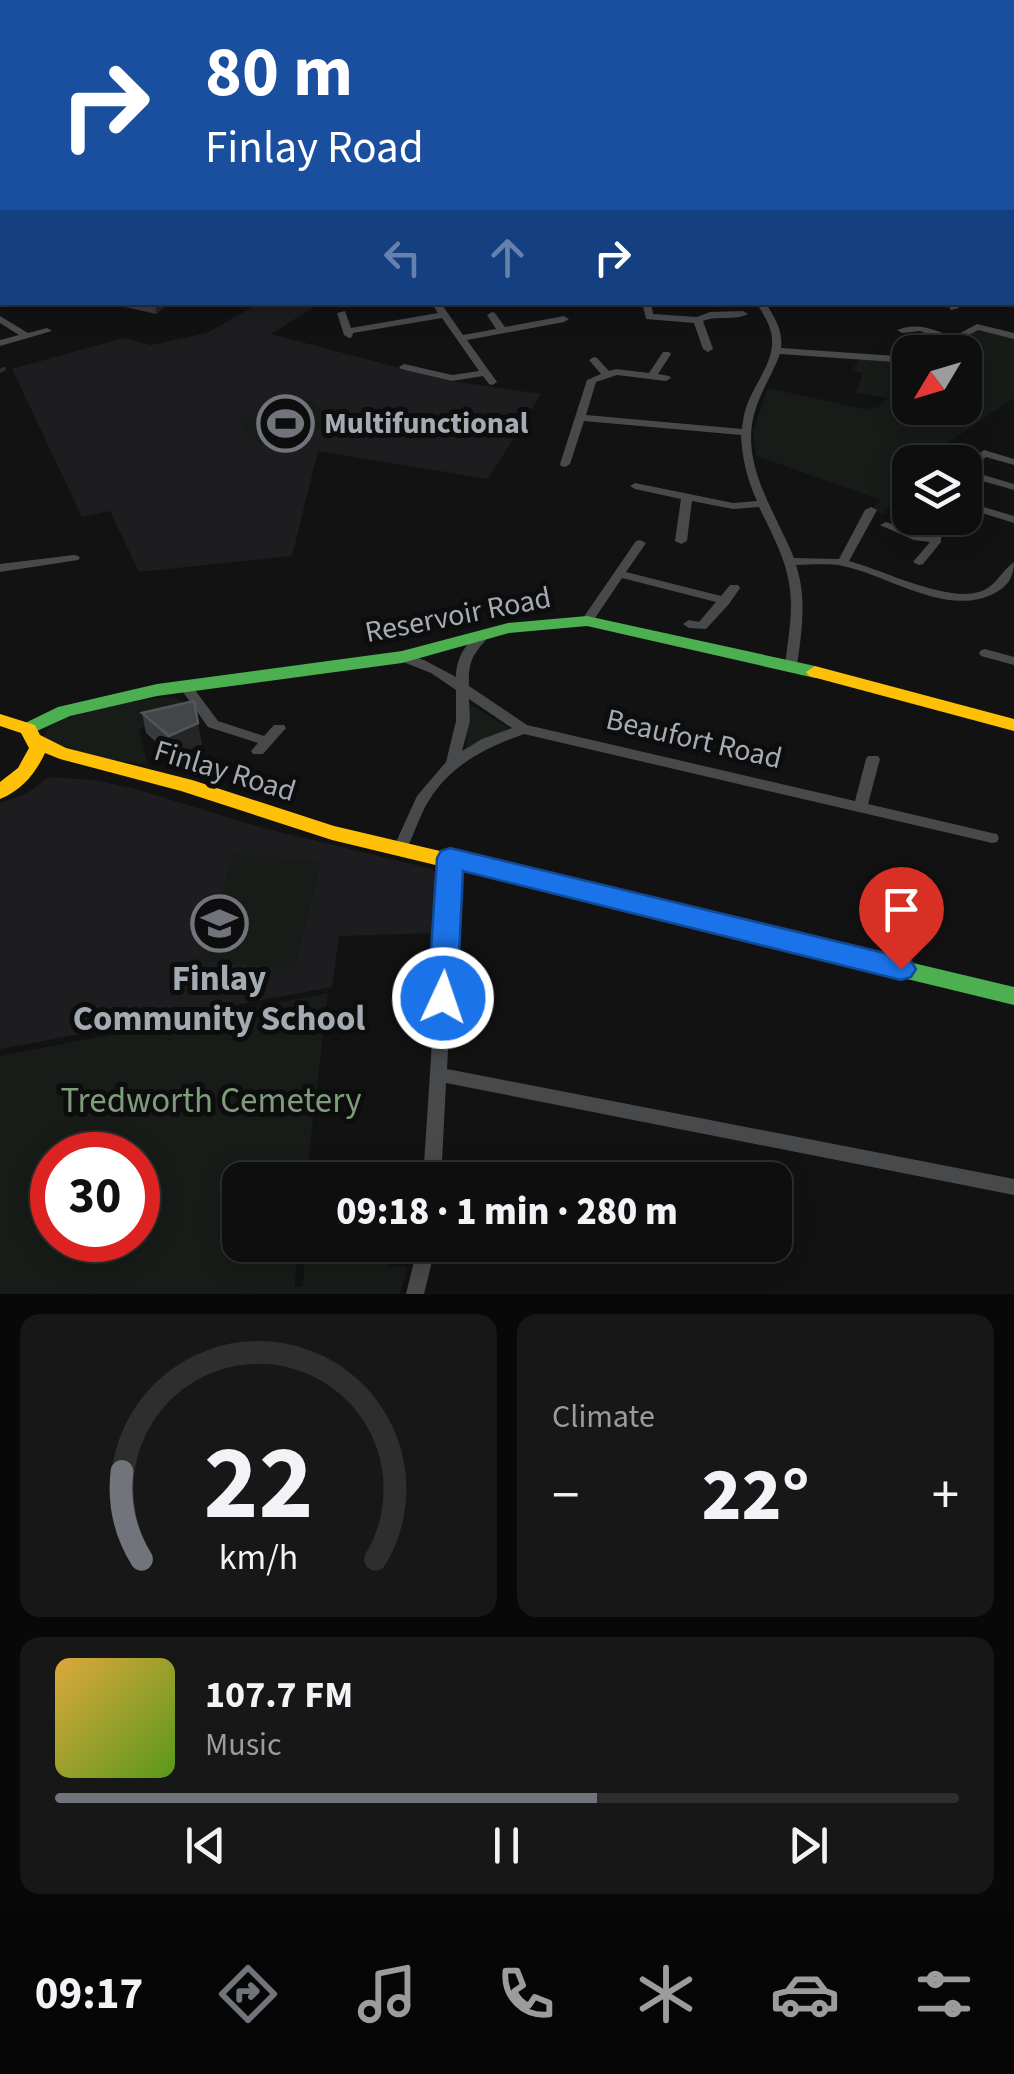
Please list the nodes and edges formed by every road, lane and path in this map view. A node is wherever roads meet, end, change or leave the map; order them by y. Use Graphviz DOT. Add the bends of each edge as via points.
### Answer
graph roads {
  1 [pos="437,305"];
  2 [pos="646,305"];
  3 [pos="762,305"];
  4 [pos="342,313"];
  5 [pos="743,314"];
  6 [pos="443,315"];
  7 [pos="492,315"];
  8 [pos="648,317"];
  9 [pos="0,319"];
  10 [pos="564,319"];
  11 [pos="636,320"];
  12 [pos="698,320"];
  13 [pos="46,330"];
  14 [pos="502,330"];
  15 [pos="902,330"];
  16 [pos="938,335"];
  17 [pos="961,335"];
  18 [pos="26,336"];
  19 [pos="1014,336"];
  20 [pos="460,338"];
  21 [pos="1,342"];
  22 [pos="708,350"];
  23 [pos="779,350"];
  24 [pos="666,354"];
  25 [pos="892,359"];
  26 [pos="594,360"];
  27 [pos="404,367"];
  28 [pos="606,373"];
  29 [pos="580,418"];
  30 [pos="746,432"];
  31 [pos="982,456"];
  32 [pos="1014,462"];
  33 [pos="566,463"];
  34 [pos="982,477"];
  35 [pos="635,486"];
  36 [pos="1014,487"];
  37 [pos="687,496"];
  38 [pos="762,504"];
  39 [pos="870,510"];
  40 [pos="982,511"];
  41 [pos="1014,520"];
  42 [pos="886,525"];
  43 [pos="942,535"];
  44 [pos="937,540"];
  45 [pos="681,541"];
  46 [pos="640,543"];
  47 [pos="74,558"];
  48 [pos="789,561"];
  49 [pos="919,562"];
  50 [pos="842,563"];
  51 [pos="1014,566"];
  52 [pos="0,568"];
  53 [pos="622,574"];
  54 [pos="734,588"];
  55 [pos="725,601"];
  56 [pos="587,621"];
  57 [pos="689,624"];
  58 [pos="485,634"];
  59 [pos="985,653"];
  60 [pos="402,657"];
  61 [pos="1014,660"];
  62 [pos="792,665"];
  63 [pos="184,685"];
  64 [pos="461,687"];
  65 [pos="0,720"];
  66 [pos="1014,725"];
  67 [pos="279,728"];
  68 [pos="523,729"];
  69 [pos="32,735"];
  70 [pos="873,758"];
  71 [pos="452,763"];
  72 [pos="118,768"];
  73 [pos="26,772"];
  74 [pos="1,792"];
  75 [pos="860,805"];
  76 [pos="316,827"];
  77 [pos="992,838"];
  78 [pos="403,842"];
  79 [pos="450,858"];
  80 [pos="1014,996"];
  81 [pos="439,1075"];
  82 [pos="433,1162"];
  83 [pos="1014,1187"];
  84 [pos="422,1262"];
  85 [pos="414,1294"];
  1 -- 6 [label="street"];
  2 -- 8 [label="street"];
  3 -- 23 [label="street" via="776,326"];
  4 -- 6 [label="street" via="349,333"];
  5 -- 12 [label="street"];
  6 -- 20 [label="street"];
  7 -- 14 [label="street"];
  8 -- 11 [label="street"];
  8 -- 12 [label="street"];
  9 -- 18 [label="street"];
  10 -- 14 [label="street"];
  12 -- 22 [label="street"];
  13 -- 18 [label="street"];
  14 -- 20 [label="street"];
  15 -- 16 [label="street"];
  17 -- 19 [label="street" via="978,327"];
  18 -- 21 [label="street"];
  20 -- 27 [label="street" via="489,377 452,378"];
  23 -- 25 [label="street"];
  23 -- 30 [label="street" via="752,402"];
  24 -- 28 [label="street" via="659,376"];
  26 -- 28 [label="street"];
  28 -- 29 [label="street" via="588,386"];
  29 -- 30 [label="street"];
  29 -- 33 [label="street"];
  30 -- 38 [label="street" via="750,475"];
  31 -- 32 [label="street"];
  34 -- 36 [label="street"];
  35 -- 37 [label="street"];
  37 -- 38 [label="street" via="742,507"];
  37 -- 45 [label="street"];
  38 -- 48 [label="street"];
  39 -- 50 [label="street"];
  40 -- 41 [label="street"];
  42 -- 44 [label="street"];
  43 -- 44 [label="street"];
  44 -- 49 [label="street"];
  46 -- 53 [label="street"];
  47 -- 52 [label="street"];
  48 -- 50 [label="street"];
  48 -- 62 [label="street" via="797,619"];
  50 -- 51 [label="street" via="958,600 986,594"];
  53 -- 55 [label="street"];
  53 -- 56 [label="street"];
  54 -- 55 [label="street"];
  55 -- 57 [label="street" via="702,626"];
  56 -- 58 [label="main road, Reservoir Road"];
  56 -- 62 [label="main road, Reservoir Road"];
  58 -- 60 [label="main road, Reservoir Road"];
  58 -- 64 [label="street" via="463,662"];
  59 -- 61 [label="street"];
  60 -- 63 [label="main road, Reservoir Road"];
  60 -- 64 [label="street, Beaufort Road" via="440,670"];
  62 -- 66 [label="main road, Reservoir Road"];
  63 -- 67 [label="street" via="214,724 262,746"];
  63 -- 69 [label="main road, Reservoir Road" via="65,712"];
  64 -- 68 [label="street, Beaufort Road"];
  64 -- 71 [label="street" via="463,722"];
  65 -- 69 [label="main road, Finlay Road"];
  68 -- 71 [label="street"];
  68 -- 75 [label="street, Beaufort Road"];
  69 -- 72 [label="main road, Finlay Road" via="60,753"];
  69 -- 73 [label="main road" via="36,759"];
  70 -- 75 [label="street"];
  71 -- 78 [label="street" via="422,799"];
  72 -- 73 [label="main road, Finlay Road"];
  72 -- 76 [label="main road, Finlay Road"];
  73 -- 74 [label="main road"];
  75 -- 77 [label="street, Beaufort Road"];
  76 -- 78 [label="main road"];
  76 -- 79 [label="main road"];
  78 -- 79 [label="main road"];
  79 -- 80 [label="main road"];
  79 -- 81 [label="street"];
  81 -- 82 [label="street"];
  81 -- 83 [label="street"];
  84 -- 85 [label="street"];
}
